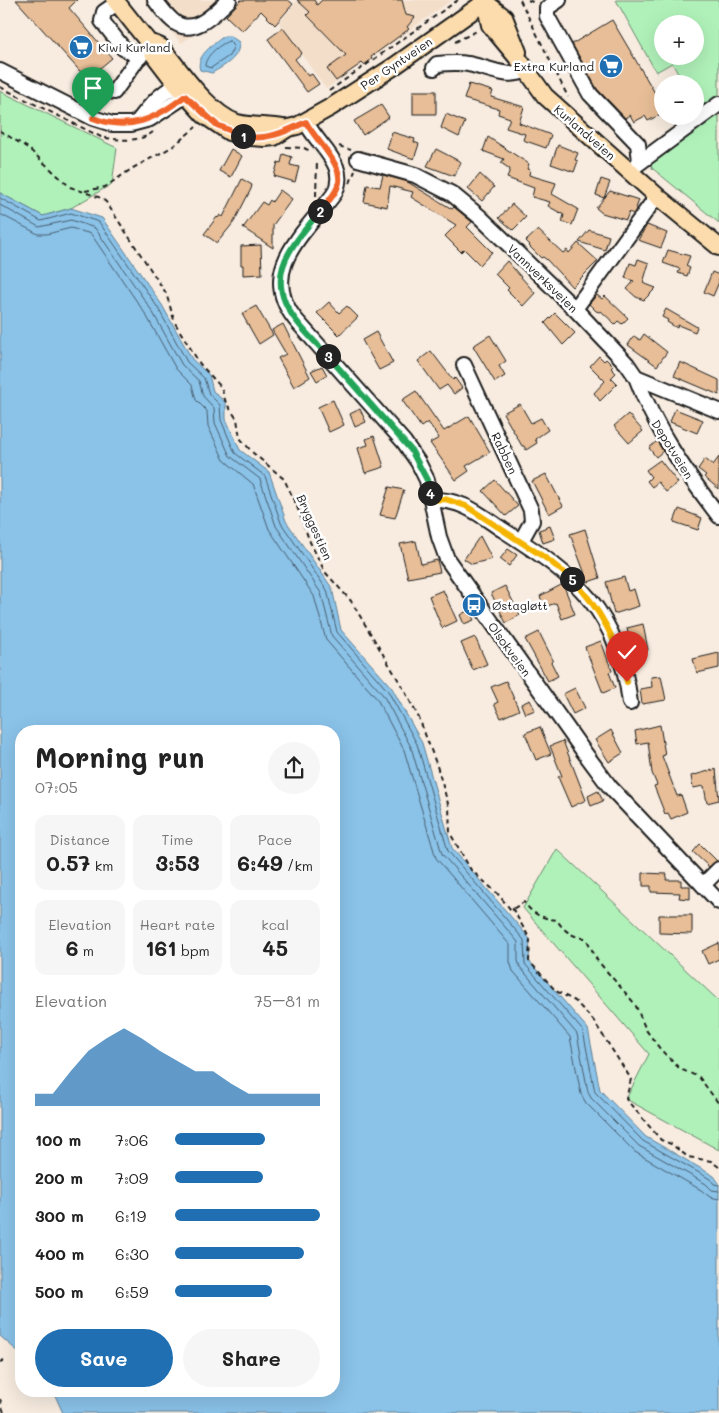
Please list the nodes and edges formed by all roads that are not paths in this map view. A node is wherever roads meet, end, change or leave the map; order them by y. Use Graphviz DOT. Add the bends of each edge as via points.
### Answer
graph roads {
  1 [pos="154,0"];
  2 [pos="228,0"];
  3 [pos="559,0"];
  4 [pos="116,1"];
  5 [pos="486,1"];
  6 [pos="149,42"];
  7 [pos="140,57"];
  8 [pos="523,65"];
  9 [pos="434,68"];
  10 [pos="0,71"];
  11 [pos="184,88"];
  12 [pos="114,92"];
  13 [pos="719,104"];
  14 [pos="306,122"];
  15 [pos="359,160"];
  16 [pos="635,166"];
  17 [pos="657,196"];
  18 [pos="719,247"];
  19 [pos="575,310"];
  20 [pos="464,365"];
  21 [pos="636,377"];
  22 [pos="719,411"];
  23 [pos="432,500"];
  24 [pos="719,516"];
  25 [pos="521,541"];
  26 [pos="630,703"];
  27 [pos="719,869"];
  28 [pos="703,885"];
  29 [pos="719,902"];
  1 -- 2 [label="street" via="174,22 191,26 209,19"];
  3 -- 16 [label="street" via="547,8 548,16 590,94 638,144"];
  4 -- 6 [label="main road"];
  4 -- 7 [label="street" via="104,12 102,21 123,48"];
  5 -- 8 [label="main road, Kurlandveien" via="504,17"];
  5 -- 14 [label="main road, Per Gyntveien" via="393,67"];
  6 -- 7 [label="street"];
  6 -- 11 [label="main road" via="161,47"];
  7 -- 12 [label="street"];
  8 -- 9 [label="street" via="518,74 455,62 437,64"];
  8 -- 16 [label="main road, Kurlandveien" via="555,107"];
  10 -- 11 [label="street" via="103,122 121,125 150,119"];
  11 -- 14 [label="main road" via="217,125 239,135 274,137"];
  13 -- 16 [label="street"];
  14 -- 23 [label="street, Olsokveien" via="340,177 334,194 286,258 280,283 283,298 296,319 411,450 427,480"];
  15 -- 19 [label="street, Vannverksveien" via="415,175 452,194"];
  16 -- 17 [label="main road, Kurlandveien"];
  17 -- 18 [label="main road, Kurlandveien"];
  17 -- 19 [label="street"];
  19 -- 21 [label="street, Vannverksveien" via="623,359"];
  20 -- 25 [label="street, Rabben" via="531,510 532,522"];
  21 -- 22 [label="street"];
  21 -- 24 [label="street, Depotveien" via="644,399 675,455"];
  23 -- 25 [label="street" via="460,503"];
  23 -- 28 [label="street, Olsokveien" via="442,548 460,580 610,786"];
  25 -- 26 [label="street" via="564,571 598,610 614,638 623,664"];
  27 -- 28 [label="street"];
  28 -- 29 [label="street, Olsokveien"];
}
